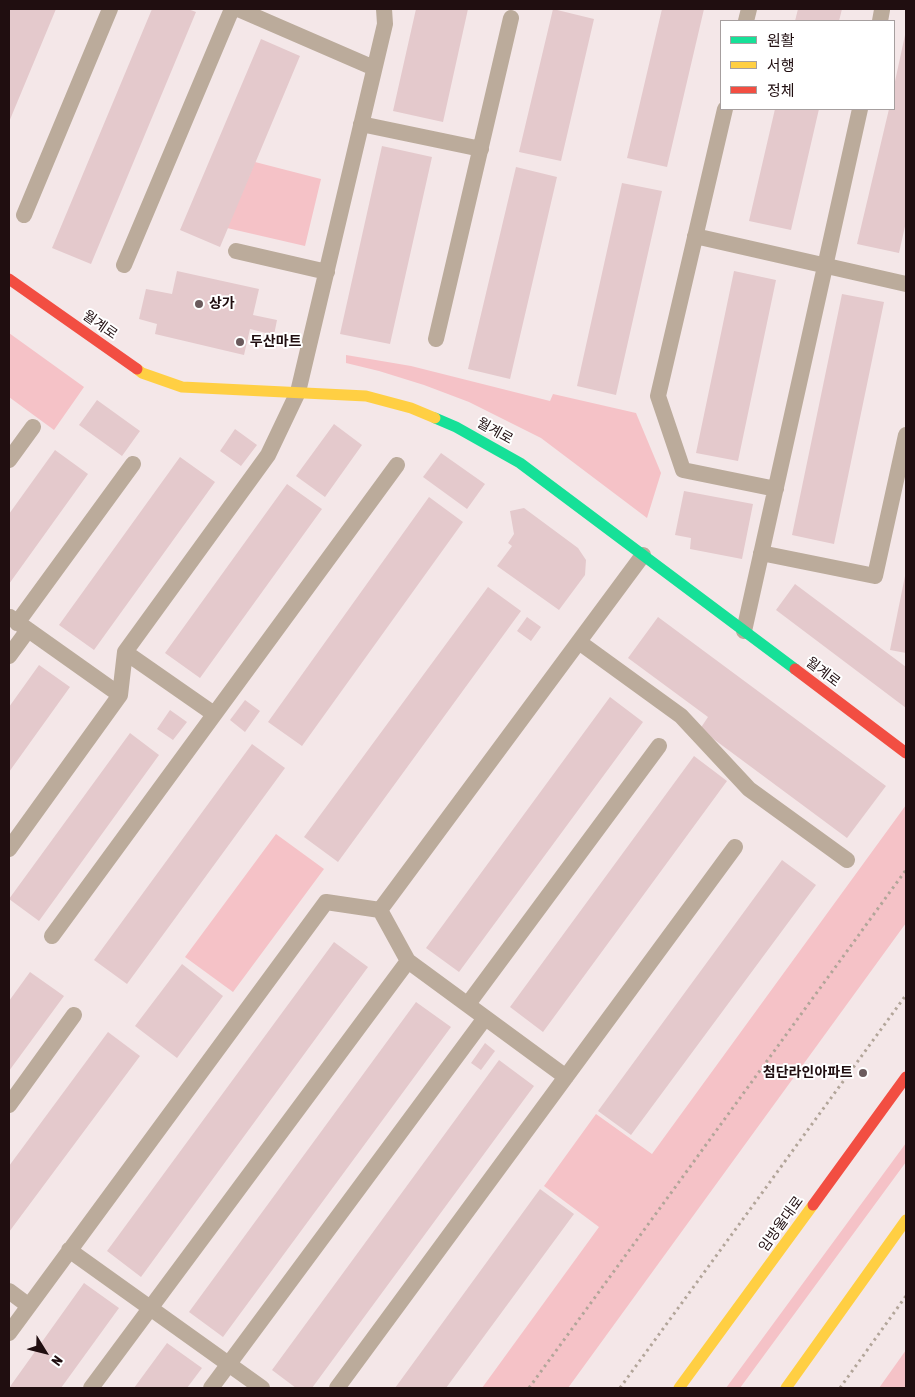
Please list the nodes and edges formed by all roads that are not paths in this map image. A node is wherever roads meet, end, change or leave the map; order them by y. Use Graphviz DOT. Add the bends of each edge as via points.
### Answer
graph roads {
  1 [pos="110,9"];
  2 [pos="232,9"];
  3 [pos="238,9"];
  4 [pos="384,9"];
  5 [pos="511,18"];
  6 [pos="374,68"];
  7 [pos="725,110"];
  8 [pos="860,110"];
  9 [pos="361,124"];
  10 [pos="480,149"];
  11 [pos="24,215"];
  12 [pos="695,236"];
  13 [pos="236,250"];
  14 [pos="124,265"];
  15 [pos="826,266"];
  16 [pos="327,272"];
  17 [pos="9,279"];
  18 [pos="906,284"];
  19 [pos="436,339"];
  20 [pos="298,392"];
  21 [pos="34,426"];
  22 [pos="906,435"];
  23 [pos="9,460"];
  24 [pos="133,464"];
  25 [pos="397,465"];
  26 [pos="776,488"];
  27 [pos="761,553"];
  28 [pos="643,555"];
  29 [pos="18,623"];
  30 [pos="744,631"];
  31 [pos="579,642"];
  32 [pos="125,652"];
  33 [pos="9,656"];
  34 [pos="120,695"];
  35 [pos="214,714"];
  36 [pos="659,746"];
  37 [pos="906,754"];
  38 [pos="735,847"];
  39 [pos="9,849"];
  40 [pos="847,860"];
  41 [pos="380,910"];
  42 [pos="52,936"];
  43 [pos="408,961"];
  44 [pos="468,1004"];
  45 [pos="74,1015"];
  46 [pos="485,1018"];
  47 [pos="566,1077"];
  48 [pos="906,1077"];
  49 [pos="9,1105"];
  50 [pos="906,1220"];
  51 [pos="69,1250"];
  52 [pos="9,1291"];
  53 [pos="29,1306"];
  54 [pos="151,1308"];
  55 [pos="9,1333"];
  56 [pos="229,1364"];
  57 [pos="92,1388"];
  58 [pos="211,1388"];
  59 [pos="262,1388"];
  60 [pos="337,1388"];
  61 [pos="679,1388"];
  62 [pos="786,1388"];
  1 -- 11 [label="lane"];
  2 -- 14 [label="lane"];
  3 -- 6 [label="lane"];
  4 -- 6 [label="lane" via="385,24"];
  5 -- 10 [label="lane"];
  6 -- 9 [label="lane"];
  7 -- 12 [label="lane"];
  8 -- 15 [label="lane"];
  9 -- 10 [label="lane"];
  9 -- 16 [label="lane"];
  10 -- 19 [label="lane"];
  12 -- 15 [label="lane"];
  12 -- 26 [label="lane" via="658,396 683,470"];
  13 -- 16 [label="lane"];
  15 -- 18 [label="lane"];
  15 -- 26 [label="lane"];
  16 -- 20 [label="lane"];
  17 -- 20 [label="street, 월계로" via="142,373 182,388"];
  20 -- 28 [label="street, 월계로" via="366,396 410,408 456,427 520,463"];
  20 -- 32 [label="lane" via="268,455"];
  21 -- 23 [label="lane"];
  22 -- 27 [label="lane" via="875,576"];
  24 -- 29 [label="lane"];
  25 -- 35 [label="lane"];
  26 -- 27 [label="lane"];
  27 -- 30 [label="lane"];
  28 -- 30 [label="street, 월계로"];
  28 -- 31 [label="lane"];
  29 -- 33 [label="lane"];
  29 -- 34 [label="lane"];
  30 -- 37 [label="street, 월계로"];
  31 -- 40 [label="lane" via="681,716 749,789"];
  31 -- 41 [label="lane"];
  32 -- 34 [label="lane"];
  32 -- 35 [label="lane"];
  34 -- 39 [label="lane"];
  35 -- 42 [label="lane"];
  36 -- 44 [label="lane"];
  38 -- 47 [label="lane"];
  41 -- 43 [label="lane"];
  41 -- 51 [label="lane" via="326,902"];
  43 -- 44 [label="lane"];
  43 -- 54 [label="lane"];
  44 -- 46 [label="lane"];
  45 -- 49 [label="lane"];
  46 -- 47 [label="lane"];
  46 -- 56 [label="lane"];
  47 -- 60 [label="lane"];
  48 -- 61 [label="street, 임방울대로"];
  50 -- 62 [label="street"];
  51 -- 53 [label="lane"];
  51 -- 54 [label="lane"];
  52 -- 53 [label="lane"];
  53 -- 55 [label="lane"];
  54 -- 56 [label="lane"];
  54 -- 57 [label="lane"];
  56 -- 58 [label="lane"];
  56 -- 59 [label="lane"];
}
